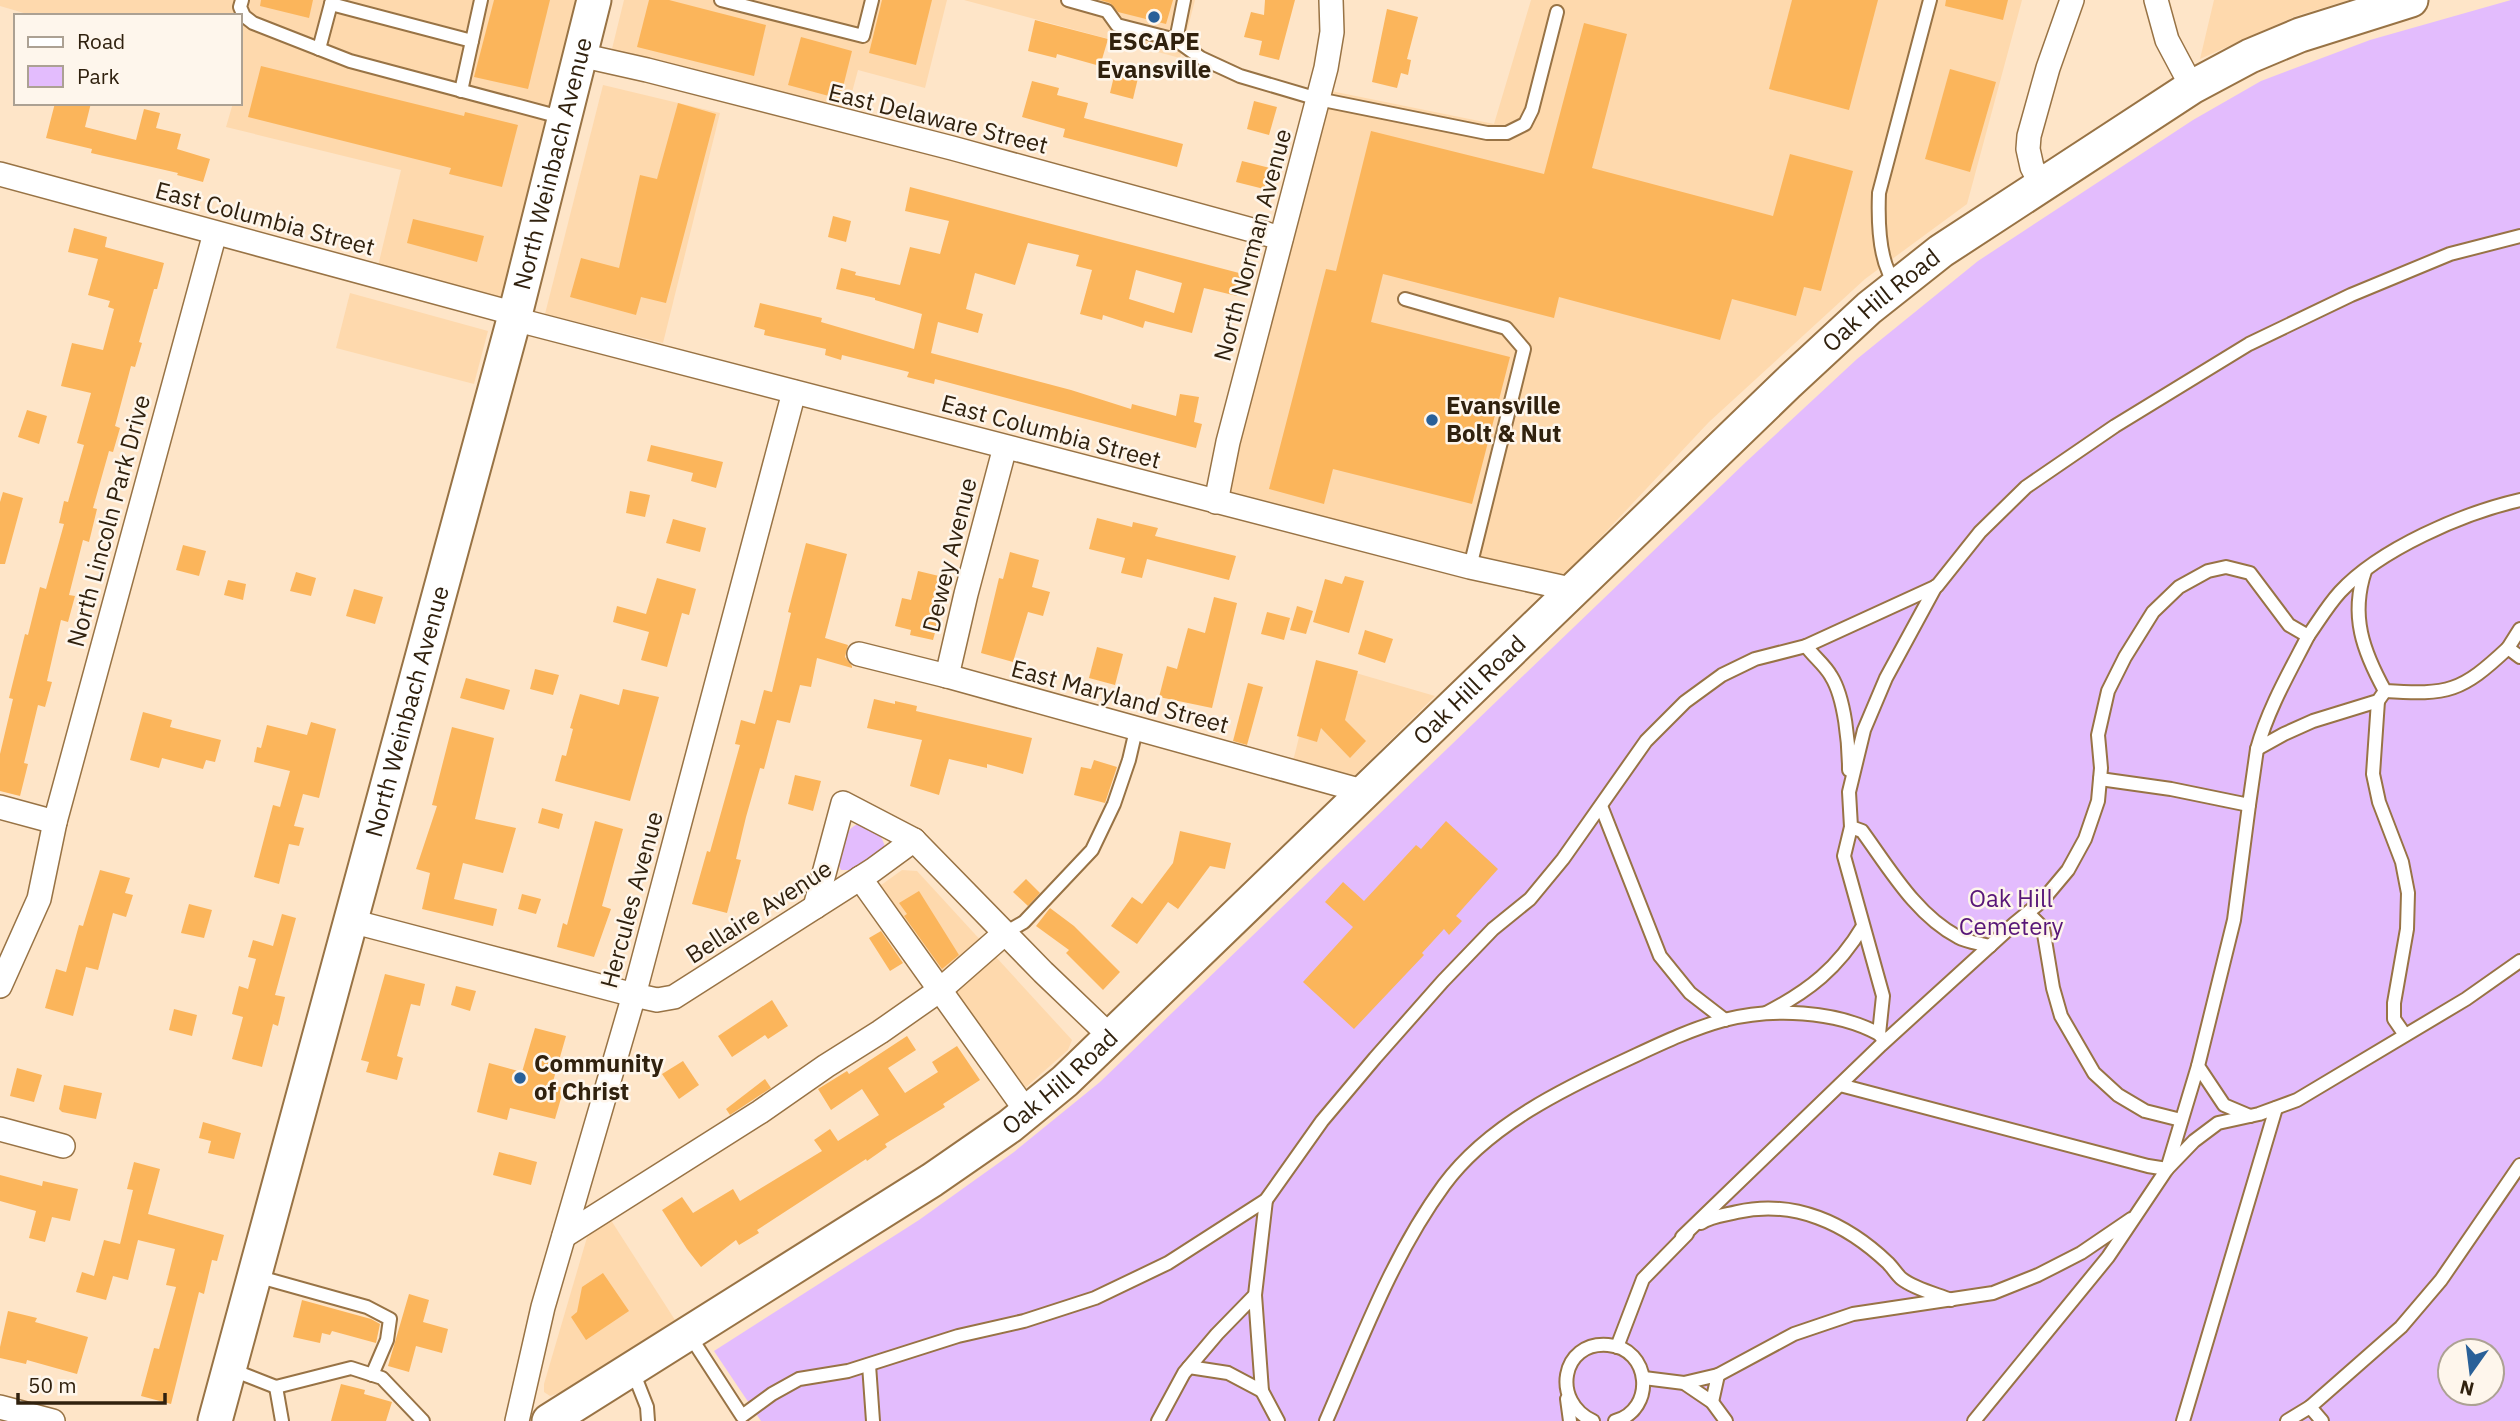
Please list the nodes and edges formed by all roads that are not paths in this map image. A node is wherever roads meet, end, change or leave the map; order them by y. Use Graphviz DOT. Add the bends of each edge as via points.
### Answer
graph roads {
  1 [pos="242,0"];
  2 [pos="481,0"];
  3 [pos="594,0"];
  4 [pos="722,0"];
  5 [pos="872,0"];
  6 [pos="1068,0"];
  7 [pos="1184,0"];
  8 [pos="1331,0"];
  9 [pos="1930,0"];
  10 [pos="2072,0"];
  11 [pos="2156,0"];
  12 [pos="2411,0"];
  13 [pos="332,2"];
  14 [pos="1109,5"];
  15 [pos="1557,12"];
  16 [pos="1176,40"];
  17 [pos="472,41"];
  18 [pos="319,49"];
  19 [pos="580,55"];
  20 [pos="2192,87"];
  21 [pos="461,91"];
  22 [pos="1318,99"];
  23 [pos="564,118"];
  24 [pos="0,174"];
  25 [pos="2041,184"];
  26 [pos="215,233"];
  27 [pos="2520,236"];
  28 [pos="1282,238"];
  29 [pos="1898,285"];
  30 [pos="1405,299"];
  31 [pos="515,317"];
  32 [pos="794,392"];
  33 [pos="1005,447"];
  34 [pos="2520,500"];
  35 [pos="1216,502"];
  36 [pos="1470,567"];
  37 [pos="2365,571"];
  38 [pos="1937,586"];
  39 [pos="1575,590"];
  40 [pos="2520,629"];
  41 [pos="2308,636"];
  42 [pos="1805,646"];
  43 [pos="2508,648"];
  44 [pos="859,654"];
  45 [pos="2520,657"];
  46 [pos="947,676"];
  47 [pos="2382,696"];
  48 [pos="1136,730"];
  49 [pos="2257,749"];
  50 [pos="2100,779"];
  51 [pos="1366,792"];
  52 [pos="1849,792"];
  53 [pos="2249,805"];
  54 [pos="1601,806"];
  55 [pos="0,807"];
  56 [pos="55,822"];
  57 [pos="1852,827"];
  58 [pos="914,840"];
  59 [pos="860,878"];
  60 [pos="815,907"];
  61 [pos="2028,913"];
  62 [pos="351,921"];
  63 [pos="1863,926"];
  64 [pos="1004,933"];
  65 [pos="1990,946"];
  66 [pos="2520,961"];
  67 [pos="0,986"];
  68 [pos="940,990"];
  69 [pos="634,995"];
  70 [pos="1761,1015"];
  71 [pos="1725,1020"];
  72 [pos="2405,1035"];
  73 [pos="1112,1038"];
  74 [pos="1882,1038"];
  75 [pos="2198,1066"];
  76 [pos="1840,1085"];
  77 [pos="2276,1108"];
  78 [pos="1027,1112"];
  79 [pos="2250,1116"];
  80 [pos="2181,1121"];
  81 [pos="0,1129"];
  82 [pos="63,1146"];
  83 [pos="2520,1166"];
  84 [pos="2167,1169"];
  85 [pos="1266,1200"];
  86 [pos="2134,1218"];
  87 [pos="564,1236"];
  88 [pos="1682,1237"];
  89 [pos="256,1276"];
  90 [pos="1255,1295"];
  91 [pos="1952,1300"];
  92 [pos="689,1333"];
  93 [pos="1617,1347"];
  94 [pos="869,1365"];
  95 [pos="1189,1367"];
  96 [pos="229,1369"];
  97 [pos="632,1369"];
  98 [pos="372,1375"];
  99 [pos="1718,1375"];
  100 [pos="1644,1378"];
  101 [pos="1684,1383"];
  102 [pos="276,1387"];
  103 [pos="1262,1391"];
  104 [pos="1567,1395"];
  105 [pos="1712,1402"];
  106 [pos="0,1407"];
  107 [pos="2310,1407"];
  108 [pos="741,1419"];
  109 [pos="53,1421"];
  110 [pos="215,1421"];
  111 [pos="282,1421"];
  112 [pos="423,1421"];
  113 [pos="517,1421"];
  114 [pos="549,1421"];
  115 [pos="648,1421"];
  116 [pos="873,1421"];
  117 [pos="1158,1421"];
  118 [pos="1278,1421"];
  119 [pos="1326,1421"];
  120 [pos="1570,1421"];
  121 [pos="1593,1421"];
  122 [pos="1615,1421"];
  123 [pos="1726,1421"];
  124 [pos="1973,1421"];
  125 [pos="2183,1421"];
  126 [pos="2287,1421"];
  127 [pos="2322,1421"];
  1 -- 18 [label="lane" via="244,16 253,23"];
  2 -- 17 [label="lane"];
  3 -- 19 [label="main road, North Weinbach Avenue"];
  4 -- 5 [label="lane" via="863,36"];
  6 -- 14 [label="lane"];
  7 -- 16 [label="lane"];
  8 -- 22 [label="street, North Norman Avenue" via="1332,32"];
  9 -- 29 [label="lane" via="1879,193 1884,256"];
  10 -- 25 [label="street" via="2029,136 2032,167"];
  11 -- 20 [label="street" via="2167,40"];
  12 -- 20 [label="main road, Oak Hill Road" via="2300,35"];
  13 -- 17 [label="lane"];
  13 -- 18 [label="lane"];
  14 -- 16 [label="lane" via="1117,25"];
  15 -- 22 [label="lane" via="1529,117 1507,133 1487,133"];
  16 -- 22 [label="lane" via="1240,76"];
  17 -- 21 [label="lane"];
  18 -- 21 [label="lane"];
  19 -- 23 [label="main road, North Weinbach Avenue"];
  19 -- 28 [label="street, East Delaware Street" via="951,148"];
  20 -- 25 [label="main road, Oak Hill Road"];
  21 -- 23 [label="lane"];
  22 -- 28 [label="street, North Norman Avenue"];
  23 -- 31 [label="main road, North Weinbach Avenue"];
  24 -- 26 [label="street, East Columbia Street"];
  25 -- 29 [label="main road, Oak Hill Road"];
  26 -- 31 [label="street, East Columbia Street"];
  26 -- 56 [label="street, North Lincoln Park Drive"];
  27 -- 38 [label="lane" via="2437,259 2249,344 2025,487 1980,532"];
  28 -- 35 [label="street, North Norman Avenue"];
  29 -- 39 [label="main road, Oak Hill Road" via="1787,384"];
  30 -- 36 [label="lane" via="1506,328 1524,349"];
  31 -- 32 [label="street, East Columbia Street"];
  31 -- 62 [label="main road, North Weinbach Avenue"];
  32 -- 33 [label="street, East Columbia Street"];
  32 -- 69 [label="street, Hercules Avenue"];
  33 -- 35 [label="street, East Columbia Street"];
  33 -- 46 [label="street, Dewey Avenue"];
  34 -- 37 [label="lane" via="2463,517 2406,543"];
  35 -- 36 [label="street, East Columbia Street"];
  36 -- 39 [label="street, East Columbia Street"];
  37 -- 41 [label="lane" via="2340,592"];
  37 -- 47 [label="lane" via="2357,609 2366,655"];
  38 -- 42 [label="lane"];
  38 -- 52 [label="lane" via="1886,678 1864,730"];
  39 -- 51 [label="main road, Oak Hill Road"];
  40 -- 43 [label="lane"];
  41 -- 49 [label="lane"];
  41 -- 50 [label="lane" via="2289,625 2250,573 2226,567 2179,587 2153,612 2108,691 2098,735"];
  42 -- 52 [label="lane" via="1832,677 1842,709 1849,745"];
  42 -- 54 [label="lane" via="1755,659 1722,675 1685,702 1646,741"];
  43 -- 45 [label="lane"];
  43 -- 47 [label="lane" via="2468,682 2442,692"];
  44 -- 46 [label="street, East Maryland Street"];
  46 -- 48 [label="street, East Maryland Street"];
  47 -- 49 [label="lane" via="2313,721"];
  47 -- 72 [label="lane" via="2373,774 2408,893 2394,1011"];
  48 -- 51 [label="street, East Maryland Street"];
  48 -- 64 [label="lane" via="1114,804 1092,850 1024,922"];
  49 -- 53 [label="lane"];
  50 -- 53 [label="lane"];
  50 -- 61 [label="lane" via="2085,839 2068,870"];
  51 -- 73 [label="main road, Oak Hill Road"];
  52 -- 57 [label="lane"];
  53 -- 75 [label="lane" via="2234,920"];
  54 -- 71 [label="lane" via="1660,956 1690,993"];
  54 -- 85 [label="lane" via="1530,899 1484,938 1375,1058 1322,1121"];
  55 -- 56 [label="street"];
  56 -- 67 [label="street, North Lincoln Park Drive" via="39,899"];
  57 -- 63 [label="lane" via="1844,856"];
  57 -- 65 [label="lane" via="1862,831 1914,900 1937,922 1959,937"];
  58 -- 59 [label="street, Bellaire Avenue"];
  58 -- 60 [label="street" via="843,803"];
  58 -- 64 [label="street"];
  59 -- 60 [label="street, Bellaire Avenue"];
  59 -- 68 [label="street"];
  60 -- 69 [label="street, Bellaire Avenue" via="674,997 657,1000"];
  61 -- 65 [label="lane"];
  61 -- 80 [label="lane" via="2043,928 2061,1016 2094,1073 2145,1111"];
  62 -- 69 [label="street, Bellaire Avenue"];
  62 -- 89 [label="main road, North Weinbach Avenue"];
  63 -- 70 [label="lane" via="1849,950 1822,977"];
  63 -- 74 [label="lane" via="1882,996"];
  64 -- 68 [label="street"];
  64 -- 73 [label="street"];
  65 -- 74 [label="lane"];
  66 -- 72 [label="lane"];
  68 -- 78 [label="street"];
  68 -- 87 [label="street" via="760,1112"];
  69 -- 87 [label="street, Hercules Avenue"];
  70 -- 71 [label="lane"];
  70 -- 74 [label="lane" via="1827,1017 1860,1024"];
  71 -- 119 [label="lane" via="1668,1040 1582,1080 1484,1143 1445,1183 1412,1235"];
  72 -- 77 [label="lane"];
  73 -- 78 [label="main road, Oak Hill Road"];
  74 -- 76 [label="lane"];
  75 -- 79 [label="lane" via="2224,1105"];
  75 -- 80 [label="lane"];
  76 -- 84 [label="lane"];
  76 -- 88 [label="lane"];
  77 -- 79 [label="lane"];
  77 -- 125 [label="lane"];
  78 -- 92 [label="main road, Oak Hill Road" via="932,1180"];
  79 -- 84 [label="lane" via="2218,1122"];
  80 -- 84 [label="lane"];
  81 -- 82 [label="street"];
  83 -- 107 [label="lane" via="2441,1280 2401,1327"];
  84 -- 86 [label="lane"];
  85 -- 90 [label="lane"];
  85 -- 94 [label="lane" via="1168,1263 1095,1298"];
  86 -- 91 [label="lane" via="2038,1275 1993,1293"];
  86 -- 124 [label="lane" via="2101,1267"];
  87 -- 113 [label="street, Hercules Avenue"];
  88 -- 91 [label="lane" via="1708,1219 1750,1209 1818,1216 1853,1236 1903,1279"];
  88 -- 93 [label="lane" via="1643,1279"];
  89 -- 96 [label="main road, North Weinbach Avenue"];
  89 -- 98 [label="lane" via="367,1307 390,1319 387,1340"];
  90 -- 95 [label="lane"];
  90 -- 103 [label="lane"];
  91 -- 99 [label="lane" via="1853,1314 1794,1334"];
  92 -- 97 [label="main road, Oak Hill Road"];
  92 -- 108 [label="lane"];
  93 -- 100 [label="lane" via="1633,1356"];
  93 -- 104 [label="lane" via="1598,1345 1576,1357 1568,1369"];
  94 -- 108 [label="lane" via="799,1379"];
  94 -- 116 [label="lane"];
  95 -- 103 [label="lane" via="1228,1373"];
  95 -- 117 [label="lane"];
  96 -- 102 [label="lane"];
  96 -- 110 [label="main road, North Weinbach Avenue"];
  97 -- 114 [label="main road, Oak Hill Road"];
  97 -- 115 [label="lane" via="648,1407"];
  98 -- 102 [label="lane" via="351,1368"];
  98 -- 112 [label="lane" via="382,1378"];
  99 -- 101 [label="lane"];
  99 -- 105 [label="lane"];
  100 -- 101 [label="lane"];
  100 -- 122 [label="lane" via="1640,1402"];
  101 -- 105 [label="lane"];
  102 -- 111 [label="lane"];
  103 -- 118 [label="lane"];
  104 -- 120 [label="lane"];
  104 -- 121 [label="lane" via="1573,1407"];
  105 -- 123 [label="lane"];
  106 -- 109 [label="street"];
  107 -- 126 [label="lane"];
  107 -- 127 [label="lane"];
}
